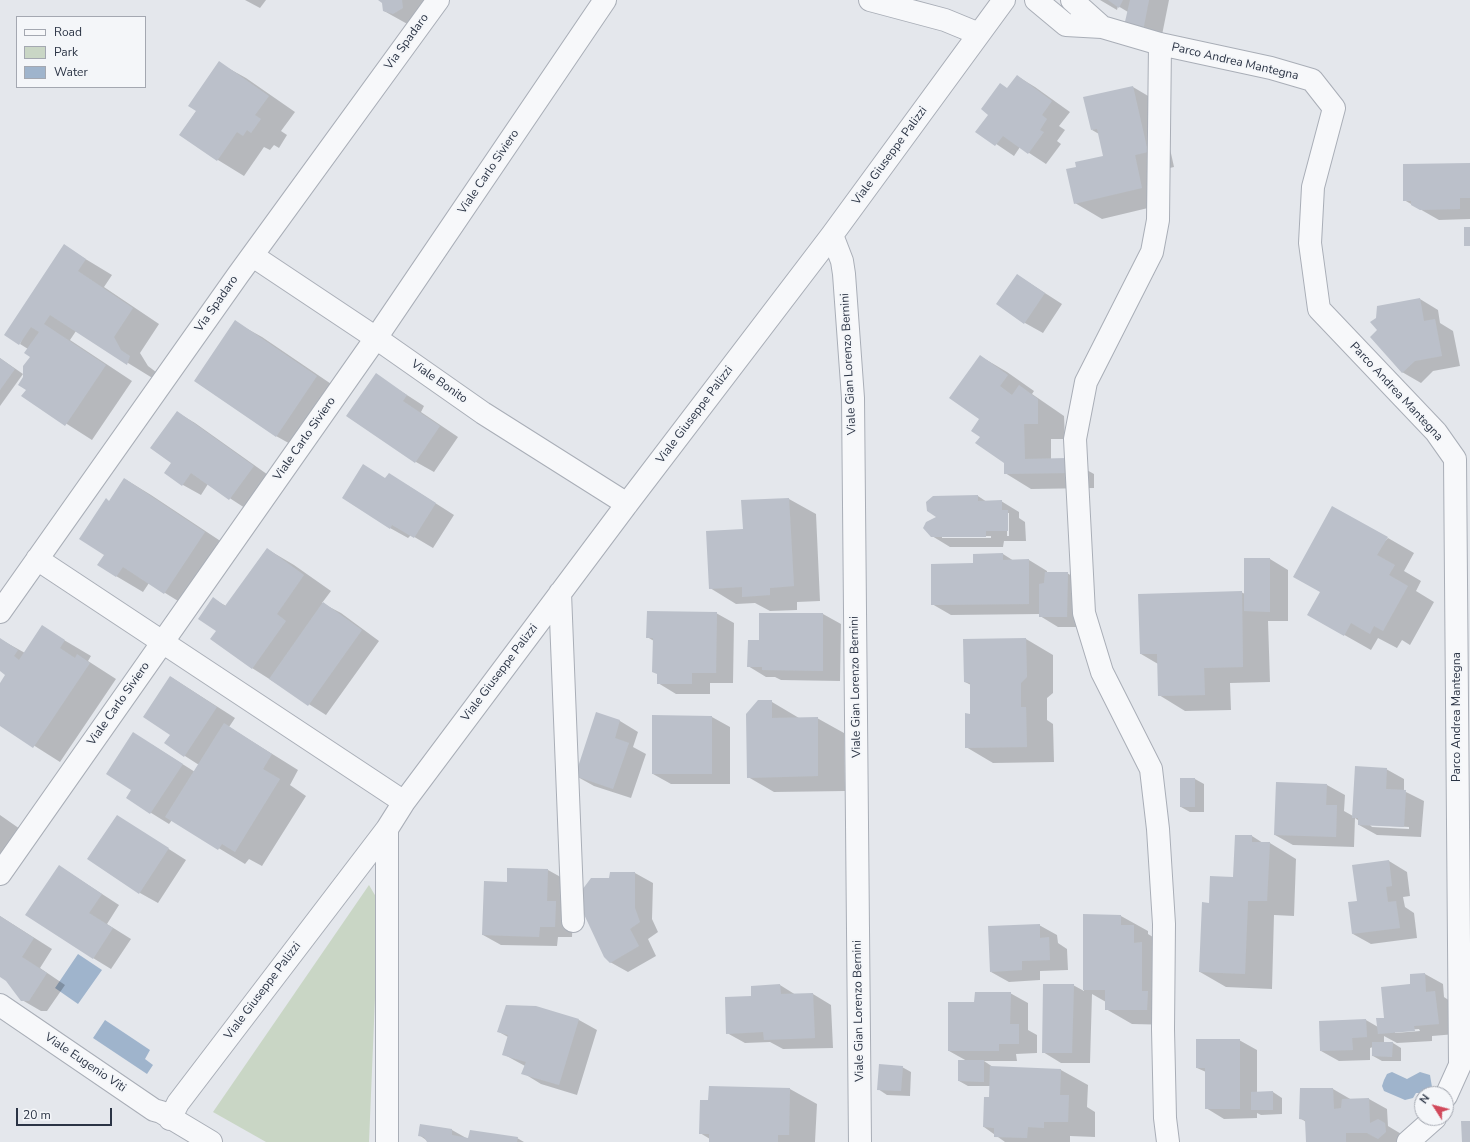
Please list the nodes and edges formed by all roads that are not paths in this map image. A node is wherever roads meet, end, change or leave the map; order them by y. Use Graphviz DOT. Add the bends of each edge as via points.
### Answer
graph roads {
  1 [pos="438,0"];
  2 [pos="605,0"];
  3 [pos="870,0"];
  4 [pos="1004,0"];
  5 [pos="1036,0"];
  6 [pos="1072,0"];
  7 [pos="1102,27"];
  8 [pos="979,34"];
  9 [pos="1160,44"];
  10 [pos="832,235"];
  11 [pos="253,256"];
  12 [pos="376,338"];
  13 [pos="627,504"];
  14 [pos="37,559"];
  15 [pos="560,593"];
  16 [pos="0,612"];
  17 [pos="162,642"];
  18 [pos="404,802"];
  19 [pos="387,829"];
  20 [pos="0,874"];
  21 [pos="572,921"];
  22 [pos="0,1005"];
  23 [pos="1451,1086"];
  24 [pos="170,1119"];
  25 [pos="1426,1126"];
  26 [pos="211,1142"];
  27 [pos="387,1142"];
  28 [pos="860,1142"];
  29 [pos="1168,1142"];
  30 [pos="1408,1142"];
  1 -- 11 [label="street, Via Spadaro"];
  2 -- 12 [label="street, Viale Carlo Siviero"];
  3 -- 8 [label="street" via="945,20"];
  4 -- 8 [label="street, Viale Giuseppe Palizzi"];
  5 -- 7 [label="street" via="1066,26"];
  6 -- 7 [label="street, Parco Andrea Mantegna"];
  7 -- 9 [label="street, Parco Andrea Mantegna"];
  8 -- 10 [label="street, Viale Giuseppe Palizzi"];
  9 -- 23 [label="street, Parco Andrea Mantegna" via="1271,68 1312,80 1334,108 1313,188 1310,243 1318,309 1436,432 1455,459 1460,1065"];
  9 -- 29 [label="street" via="1158,220 1152,252 1086,382 1075,439 1084,613 1102,672 1151,769 1164,924 1163,1029"];
  10 -- 13 [label="street, Viale Giuseppe Palizzi"];
  10 -- 28 [label="street, Viale Gian Lorenzo Bernini" via="844,274 853,398"];
  11 -- 12 [label="street, Viale Bonito"];
  11 -- 14 [label="street, Via Spadaro"];
  12 -- 13 [label="street, Viale Bonito" via="483,413"];
  12 -- 17 [label="street, Viale Carlo Siviero"];
  13 -- 15 [label="street, Viale Giuseppe Palizzi"];
  14 -- 16 [label="street, Via Spadaro"];
  14 -- 17 [label="street"];
  15 -- 18 [label="street, Viale Giuseppe Palizzi"];
  15 -- 21 [label="street"];
  17 -- 18 [label="street"];
  17 -- 20 [label="street, Viale Carlo Siviero"];
  18 -- 19 [label="street, Viale Giuseppe Palizzi"];
  19 -- 24 [label="street, Viale Giuseppe Palizzi" via="178,1103"];
  19 -- 27 [label="street"];
  22 -- 24 [label="street, Viale Eugenio Viti"];
  24 -- 26 [label="street"];
  25 -- 30 [label="street"];
}
